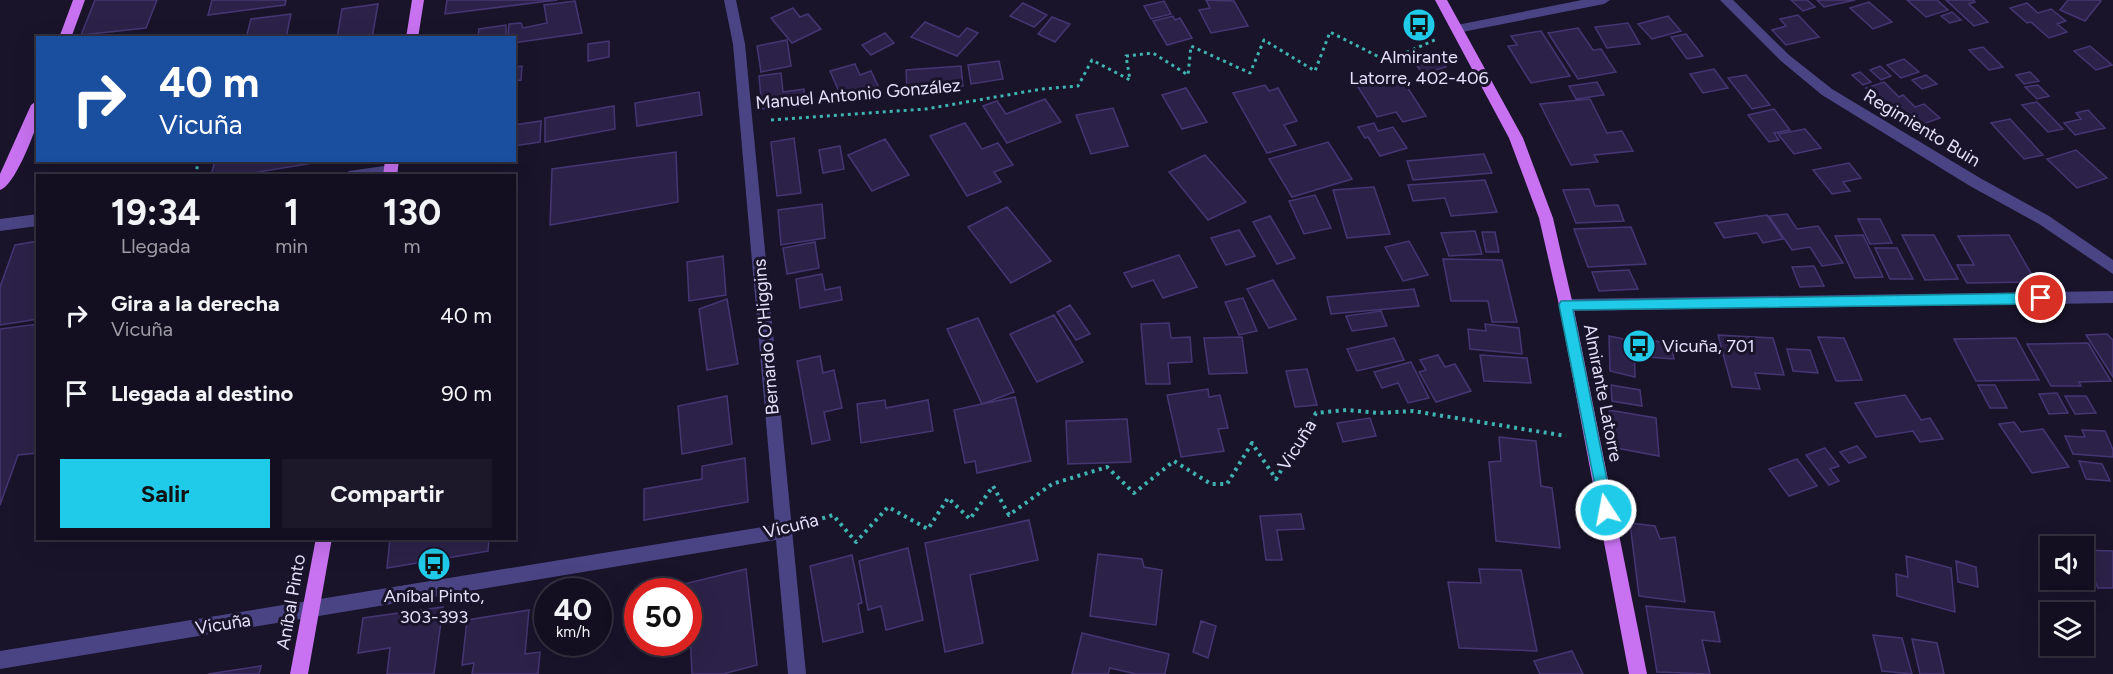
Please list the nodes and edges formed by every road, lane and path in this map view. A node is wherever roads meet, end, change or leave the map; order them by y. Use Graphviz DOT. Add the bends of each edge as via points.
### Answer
graph roads {
  1 [pos="79,0"];
  2 [pos="418,0"];
  3 [pos="730,0"];
  4 [pos="1441,0"];
  5 [pos="1604,0"];
  6 [pos="1726,0"];
  7 [pos="1457,29"];
  8 [pos="66,36"];
  9 [pos="412,36"];
  10 [pos="36,110"];
  11 [pos="746,122"];
  12 [pos="391,169"];
  13 [pos="361,174"];
  14 [pos="0,185"];
  15 [pos="36,220"];
  16 [pos="0,225"];
  17 [pos="2113,268"];
  18 [pos="2113,297"];
  19 [pos="1566,305"];
  20 [pos="1592,440"];
  21 [pos="784,531"];
  22 [pos="324,540"];
  23 [pos="311,610"];
  24 [pos="0,660"];
  25 [pos="299,674"];
  26 [pos="797,674"];
  27 [pos="1638,674"];
  1 -- 8 [label="main road"];
  2 -- 9 [label="main road"];
  3 -- 11 [label="street, Bernardo O'Higgins" via="739,44"];
  4 -- 7 [label="main road, Almirante Latorre"];
  5 -- 7 [label="street"];
  6 -- 17 [label="street, Regimiento Buin" via="1785,58 1827,92 2044,220"];
  7 -- 11 [label="path, Manuel Antonio González" via="1387,61 1330,32 1315,71 1264,40 1250,73 1191,46 1188,75 1153,53 1126,56 1130,80 1092,60 1078,86 926,109"];
  7 -- 19 [label="main road, Almirante Latorre" via="1497,100 1532,177 1546,218"];
  10 -- 14 [label="main road" via="12,167"];
  11 -- 21 [label="street, Bernardo O'Higgins"];
  12 -- 13 [label="street"];
  15 -- 16 [label="street"];
  18 -- 19 [label="street"];
  19 -- 20 [label="main road, Almirante Latorre"];
  20 -- 21 [label="path, Vicuña" via="1413,411 1316,413 1276,479 1252,443 1227,484 1211,484 1174,461 1134,493 1107,467 1052,484 1009,515 993,486 970,519 948,498 928,529 888,507 856,542 833,515"];
  20 -- 27 [label="main road, Almirante Latorre"];
  21 -- 23 [label="street, Vicuña"];
  21 -- 26 [label="street, Bernardo O'Higgins"];
  22 -- 23 [label="main road, Aníbal Pinto"];
  23 -- 24 [label="street, Vicuña"];
  23 -- 25 [label="main road, Aníbal Pinto"];
}
